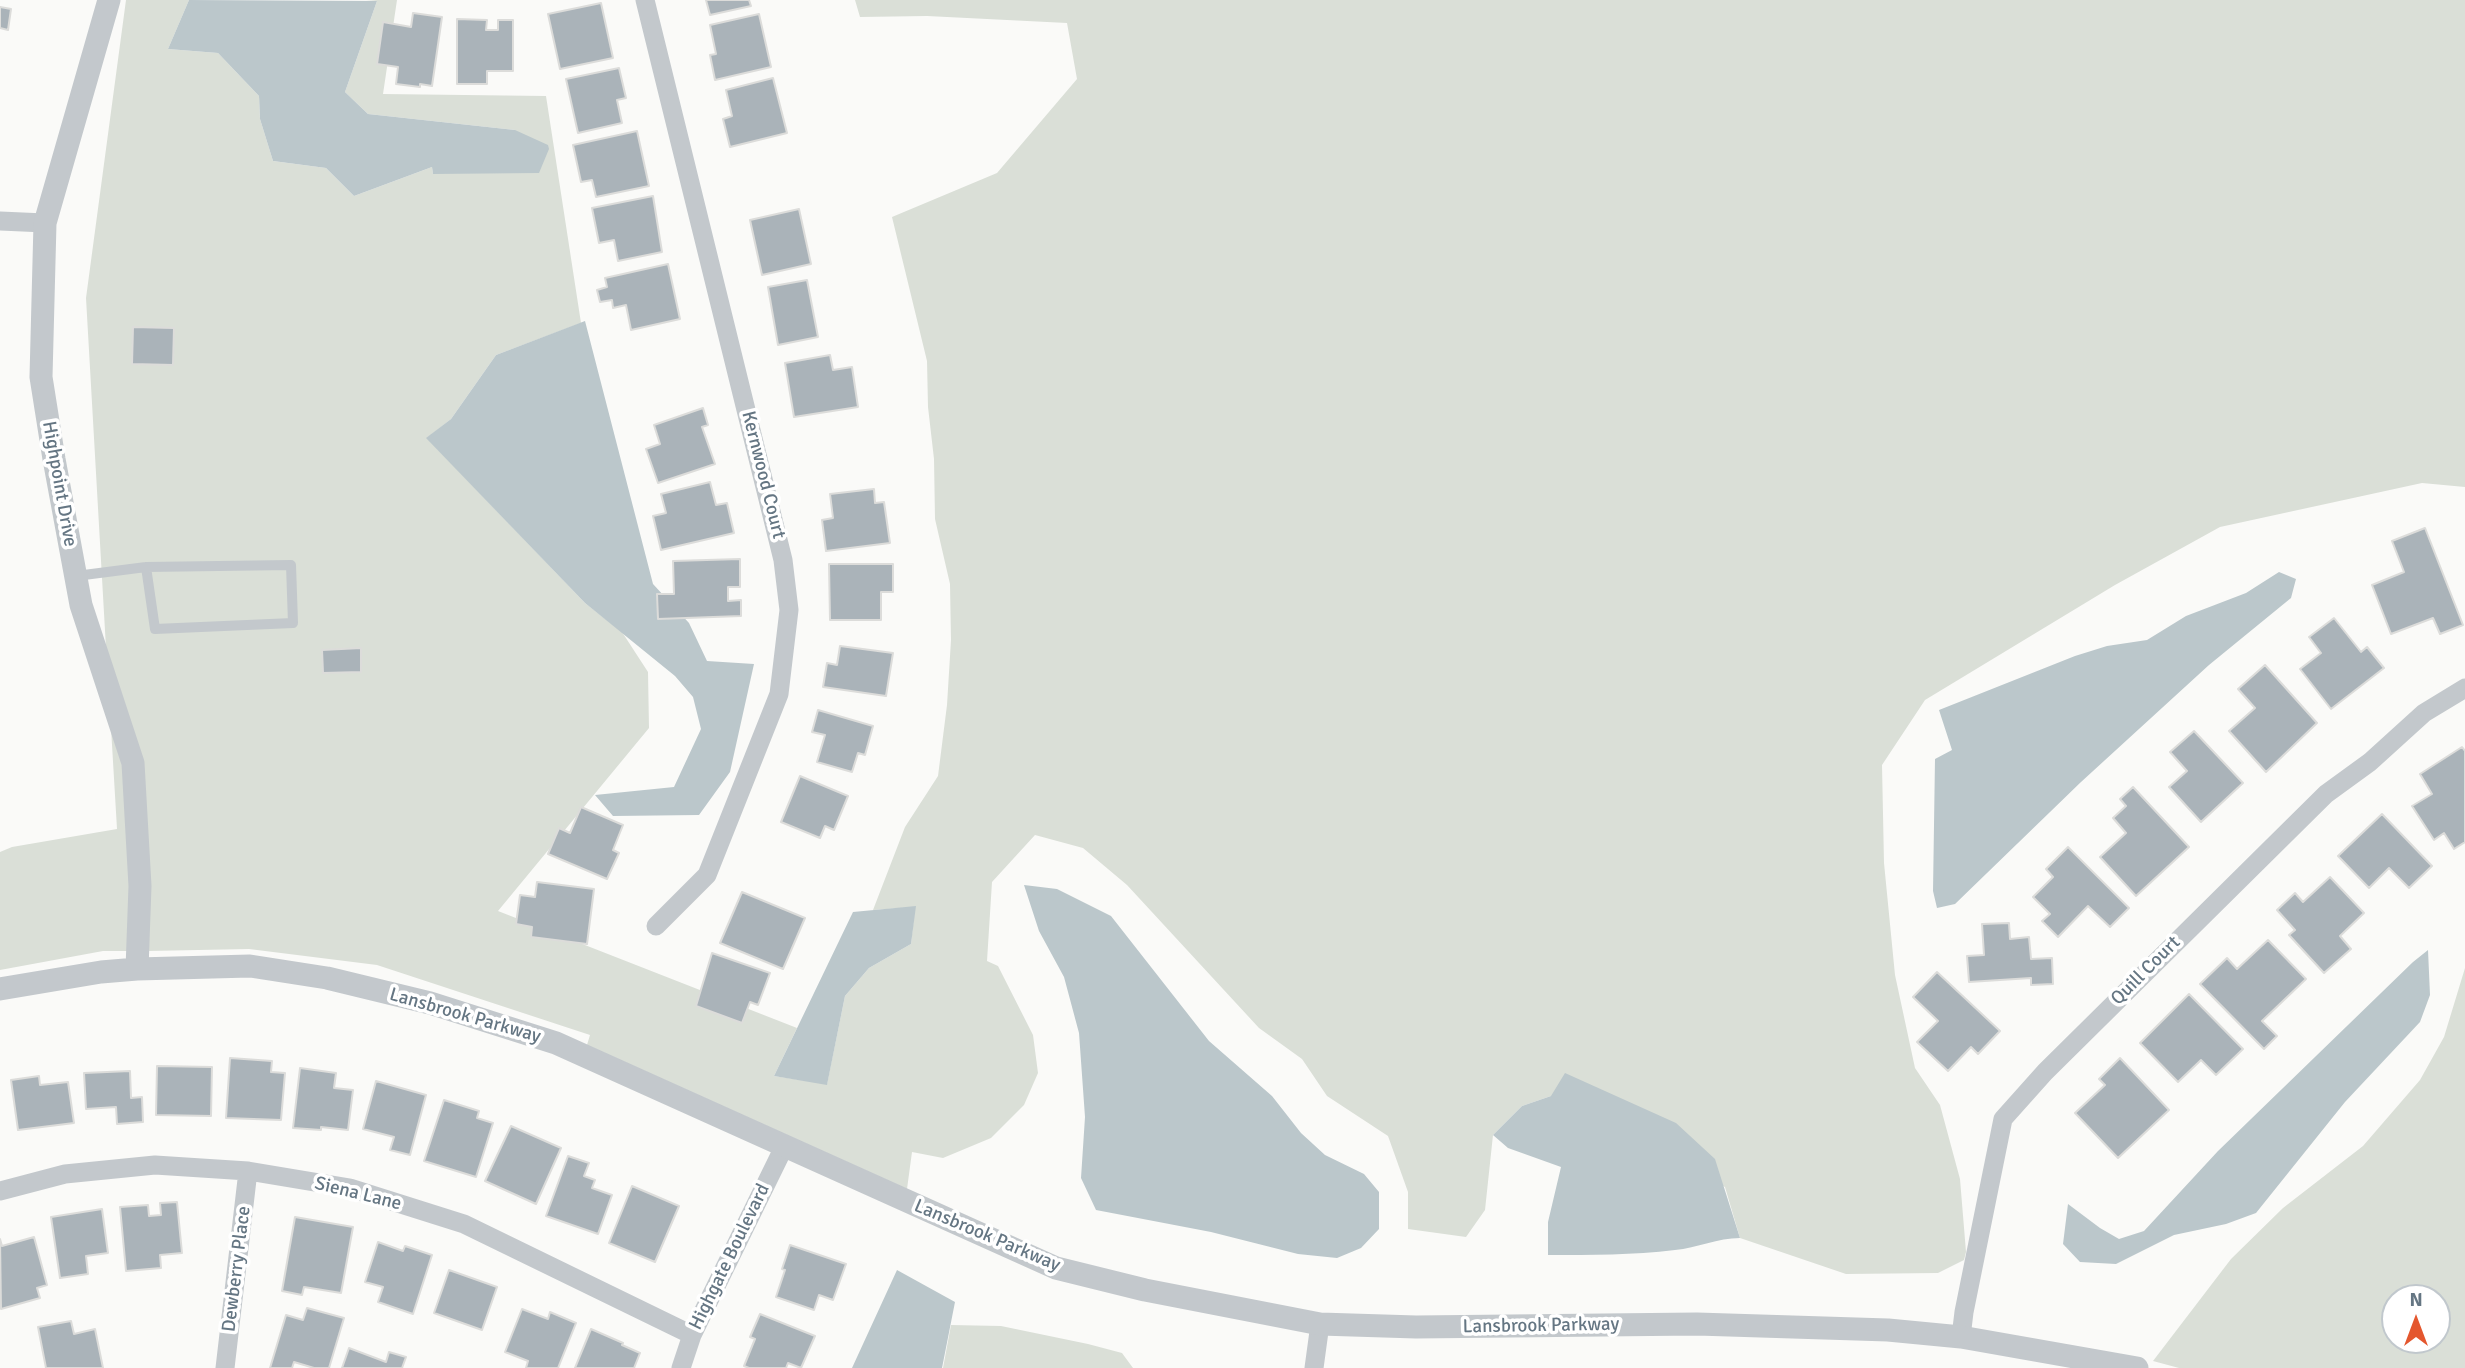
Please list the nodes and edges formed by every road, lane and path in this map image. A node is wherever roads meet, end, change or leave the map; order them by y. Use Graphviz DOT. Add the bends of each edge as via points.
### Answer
graph roads {
  1 [pos="109,0"];
  2 [pos="645,0"];
  3 [pos="0,221"];
  4 [pos="45,223"];
  5 [pos="146,567"];
  6 [pos="76,576"];
  7 [pos="2465,688"];
  8 [pos="656,926"];
  9 [pos="137,969"];
  10 [pos="0,989"];
  11 [pos="784,1147"];
  12 [pos="248,1171"];
  13 [pos="0,1191"];
  14 [pos="1320,1324"];
  15 [pos="692,1335"];
  16 [pos="1961,1337"];
  17 [pos="225,1368"];
  18 [pos="681,1368"];
  19 [pos="1314,1368"];
  20 [pos="2137,1368"];
  1 -- 4 [label="street, Highpoint Drive"];
  2 -- 8 [label="street, Kernwood Court" via="783,560 789,610 779,694 707,875"];
  3 -- 4 [label="street"];
  4 -- 6 [label="street, Highpoint Drive" via="41,377"];
  5 -- 5 [label="lane" via="291,565 293,623 155,629"];
  5 -- 6 [label="lane"];
  6 -- 9 [label="street, Highpoint Drive" via="81,605 133,763 140,886"];
  7 -- 16 [label="street, Quill Court" via="2424,713 2326,794 2003,1119"];
  9 -- 10 [label="street, Lansbrook Parkway"];
  9 -- 11 [label="street, Lansbrook Parkway" via="250,966 327,978 430,1003 556,1043"];
  11 -- 14 [label="street, Lansbrook Parkway" via="1056,1268"];
  11 -- 15 [label="street, Highgate Boulevard"];
  12 -- 13 [label="street, Siena Lane" via="155,1164 65,1174"];
  12 -- 15 [label="street, Siena Lane" via="350,1188 464,1224"];
  12 -- 17 [label="street, Dewberry Place"];
  14 -- 16 [label="street, Lansbrook Parkway" via="1697,1324"];
  14 -- 19 [label="street"];
  15 -- 18 [label="street, Highgate Boulevard"];
  16 -- 20 [label="street, Lansbrook Parkway"];
}
